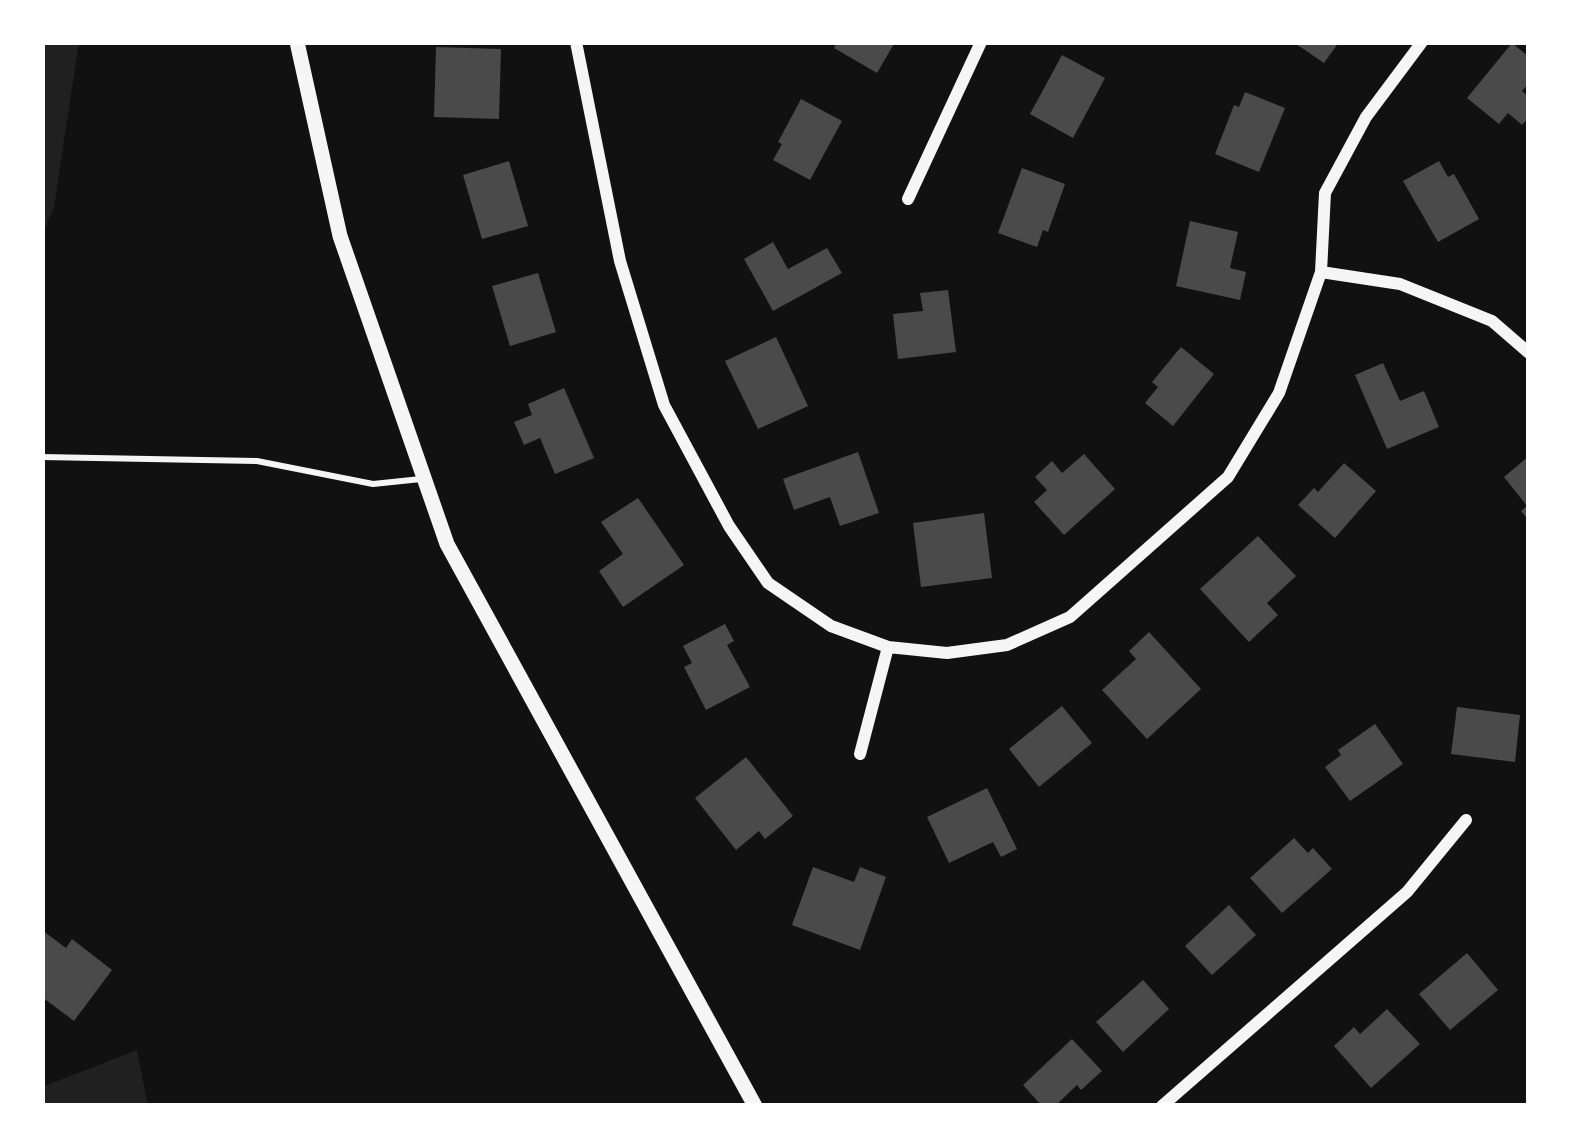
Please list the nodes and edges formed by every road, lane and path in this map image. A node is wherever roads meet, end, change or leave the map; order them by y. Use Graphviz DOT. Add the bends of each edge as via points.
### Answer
graph roads {
  1 [pos="297,42"];
  2 [pos="576,42"];
  3 [pos="982,42"];
  4 [pos="1422,42"];
  5 [pos="908,199"];
  6 [pos="1321,272"];
  7 [pos="1529,353"];
  8 [pos="42,457"];
  9 [pos="424,478"];
  10 [pos="888,647"];
  11 [pos="860,754"];
  12 [pos="1466,820"];
  13 [pos="755,1106"];
  14 [pos="1162,1106"];
  1 -- 9 [label="street" via="340,236"];
  2 -- 10 [label="street" via="620,261 664,404 768,583 831,626"];
  3 -- 5 [label="street"];
  4 -- 6 [label="street" via="1366,117 1325,193"];
  6 -- 7 [label="street" via="1400,284 1492,321"];
  6 -- 10 [label="street" via="1279,393 1228,477 1070,617 1007,646"];
  8 -- 9 [label="lane" via="256,460 373,484"];
  9 -- 13 [label="street" via="475,601"];
  10 -- 11 [label="street"];
  12 -- 14 [label="street" via="1407,892"];
}
